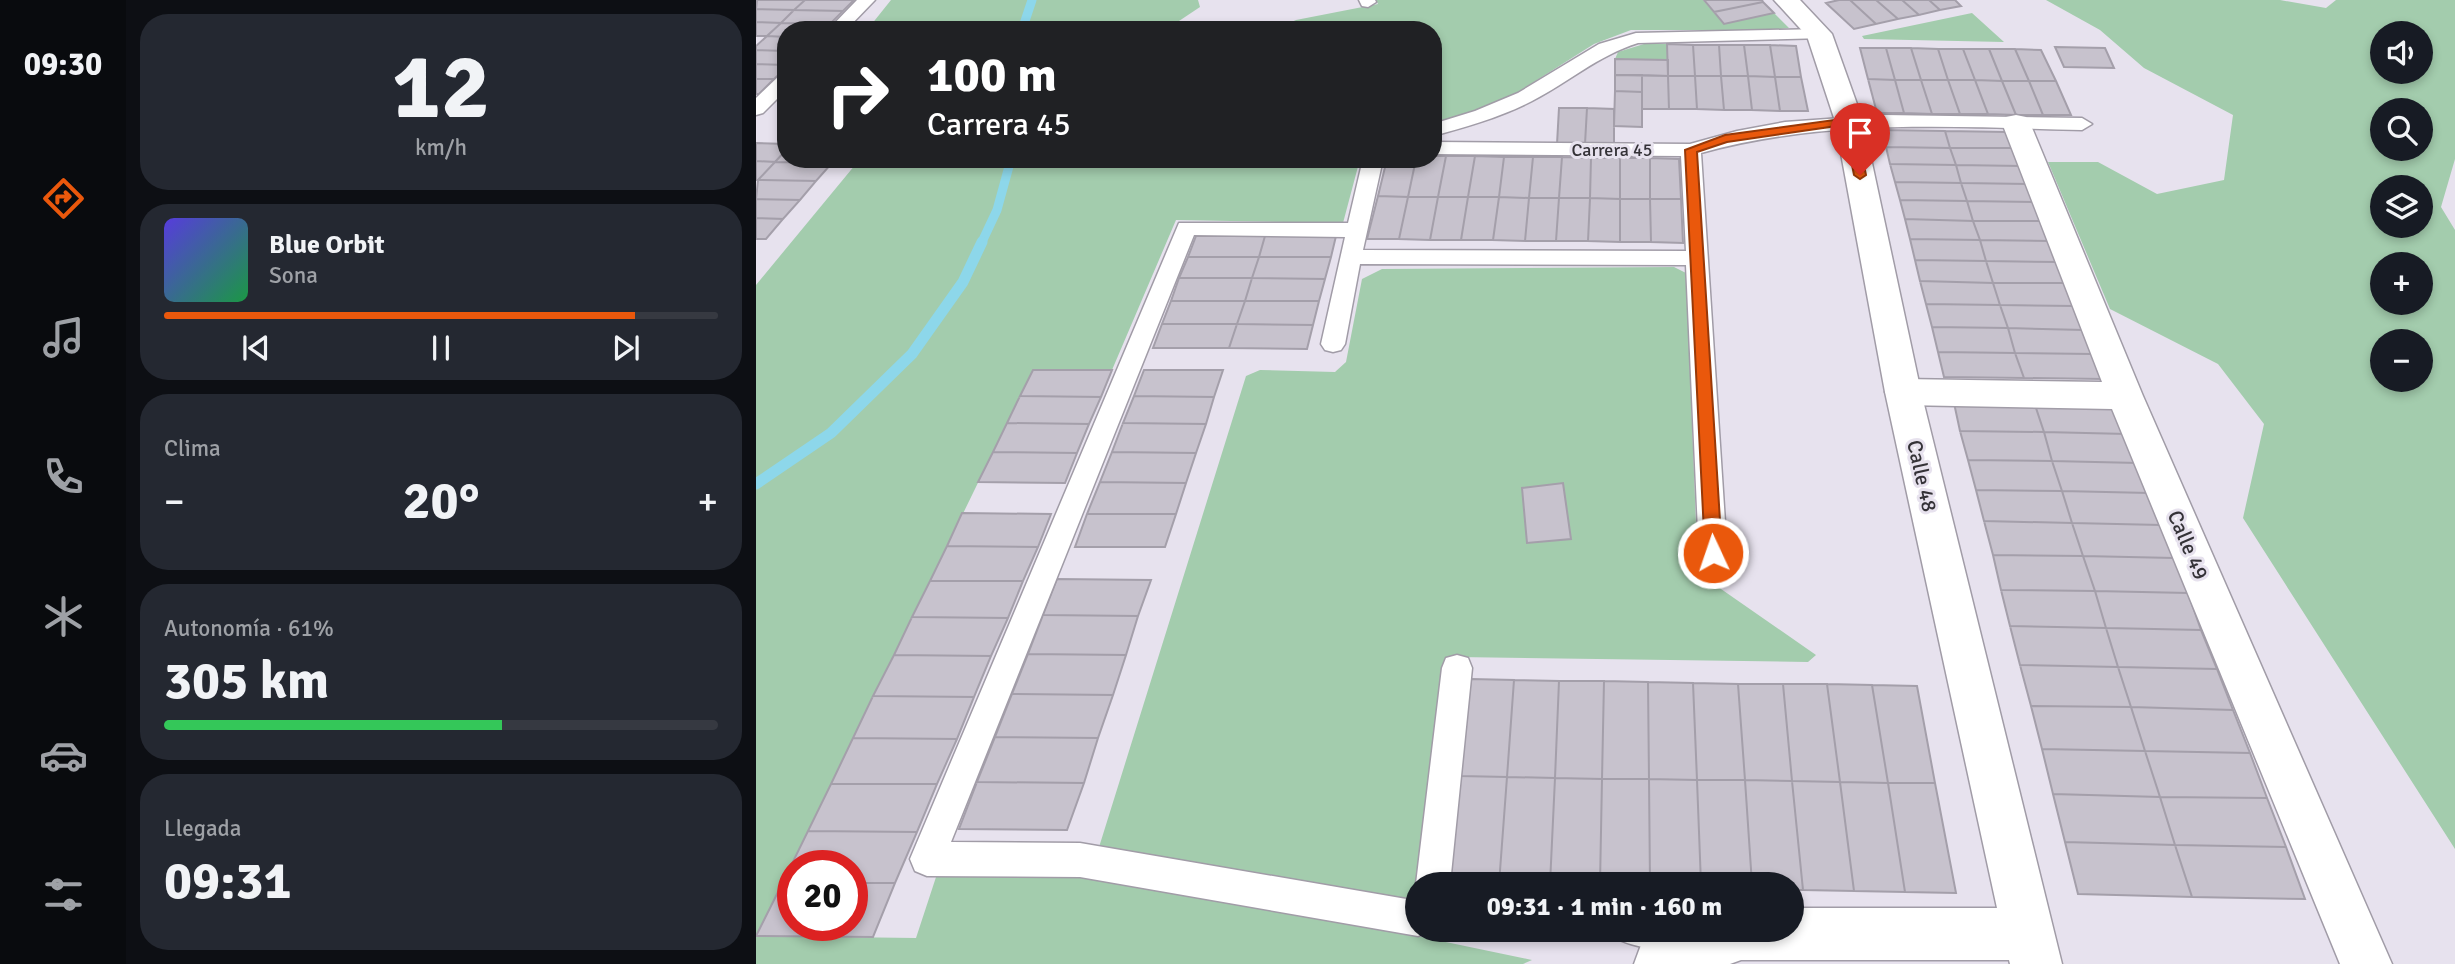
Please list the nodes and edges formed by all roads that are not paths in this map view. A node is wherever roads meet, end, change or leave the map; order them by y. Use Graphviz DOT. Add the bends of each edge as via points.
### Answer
graph roads {
  1 [pos="867,0"];
  2 [pos="1786,0"];
  3 [pos="845,21"];
  4 [pos="1819,34"];
  5 [pos="777,88"];
  6 [pos="756,109"];
  7 [pos="1849,121"];
  8 [pos="2016,123"];
  9 [pos="2082,124"];
  10 [pos="1442,127"];
  11 [pos="1442,148"];
  12 [pos="1691,150"];
  13 [pos="1371,168"];
  14 [pos="1357,230"];
  15 [pos="1351,257"];
  16 [pos="1698,258"];
  17 [pos="1333,344"];
  18 [pos="1903,392"];
  19 [pos="2125,396"];
  20 [pos="1713,553"];
  21 [pos="1457,668"];
  22 [pos="1434,872"];
  23 [pos="1405,917"];
  24 [pos="1804,937"];
  25 [pos="1719,942"];
  26 [pos="2033,949"];
  27 [pos="1660,964"];
  28 [pos="2366,964"];
  1 -- 3 [label="lane"];
  2 -- 4 [label="street, Calle 48"];
  4 -- 7 [label="street, Calle 48"];
  4 -- 10 [label="lane" via="1636,38 1605,48 1525,97"];
  5 -- 6 [label="lane"];
  7 -- 8 [label="lane, Carrera 45"];
  7 -- 12 [label="lane, Carrera 45" via="1725,138"];
  7 -- 18 [label="street, Calle 48"];
  8 -- 9 [label="lane, Carrera 45"];
  8 -- 19 [label="street, Calle 49"];
  11 -- 12 [label="lane, Carrera 45"];
  12 -- 16 [label="lane"];
  13 -- 14 [label="lane"];
  14 -- 15 [label="lane"];
  14 -- 23 [label="lane" via="1186,228 927,859 1080,860"];
  15 -- 16 [label="lane"];
  15 -- 17 [label="lane"];
  16 -- 20 [label="lane"];
  18 -- 19 [label="street"];
  18 -- 26 [label="street, Calle 48"];
  19 -- 28 [label="street, Calle 49"];
  21 -- 22 [label="lane"];
  24 -- 26 [label="street"];
  25 -- 27 [label="street"];
}
